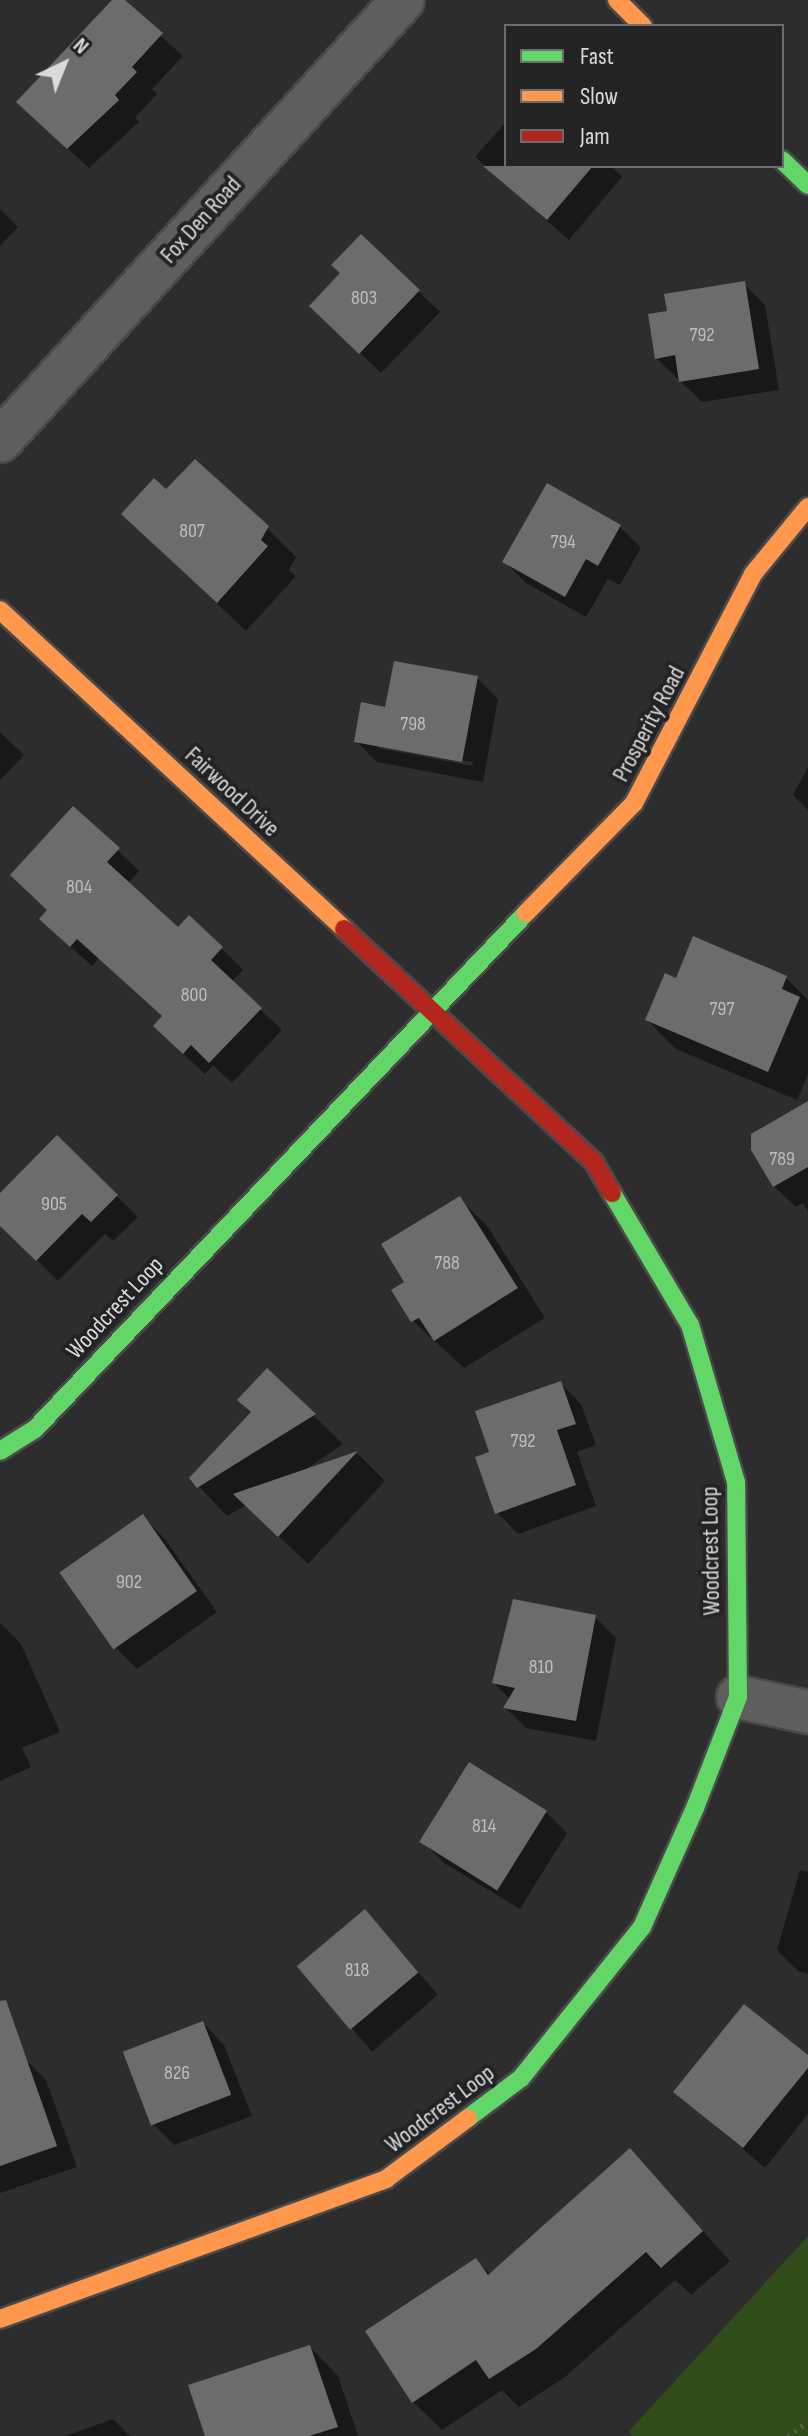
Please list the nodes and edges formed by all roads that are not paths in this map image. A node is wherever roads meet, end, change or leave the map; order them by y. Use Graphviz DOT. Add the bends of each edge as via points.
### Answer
graph roads {
  1 [pos="403,0"];
  2 [pos="617,0"];
  3 [pos="641,24"];
  4 [pos="784,162"];
  5 [pos="808,185"];
  6 [pos="0,441"];
  7 [pos="808,507"];
  8 [pos="0,610"];
  9 [pos="432,1008"];
  10 [pos="0,1451"];
  11 [pos="738,1697"];
  12 [pos="808,1712"];
  13 [pos="0,2319"];
  1 -- 6 [label="street, Fox Den Road"];
  2 -- 3 [label="street"];
  4 -- 5 [label="street"];
  7 -- 9 [label="street, Prosperity Road" via="753,574 634,803"];
  8 -- 9 [label="street, Fairwood Drive"];
  9 -- 10 [label="street, Woodcrest Loop" via="35,1429"];
  9 -- 11 [label="street, Woodcrest Loop" via="594,1162 690,1325 736,1482"];
  11 -- 12 [label="street"];
  11 -- 13 [label="street, Woodcrest Loop" via="642,1927 521,2078 386,2179"];
}
